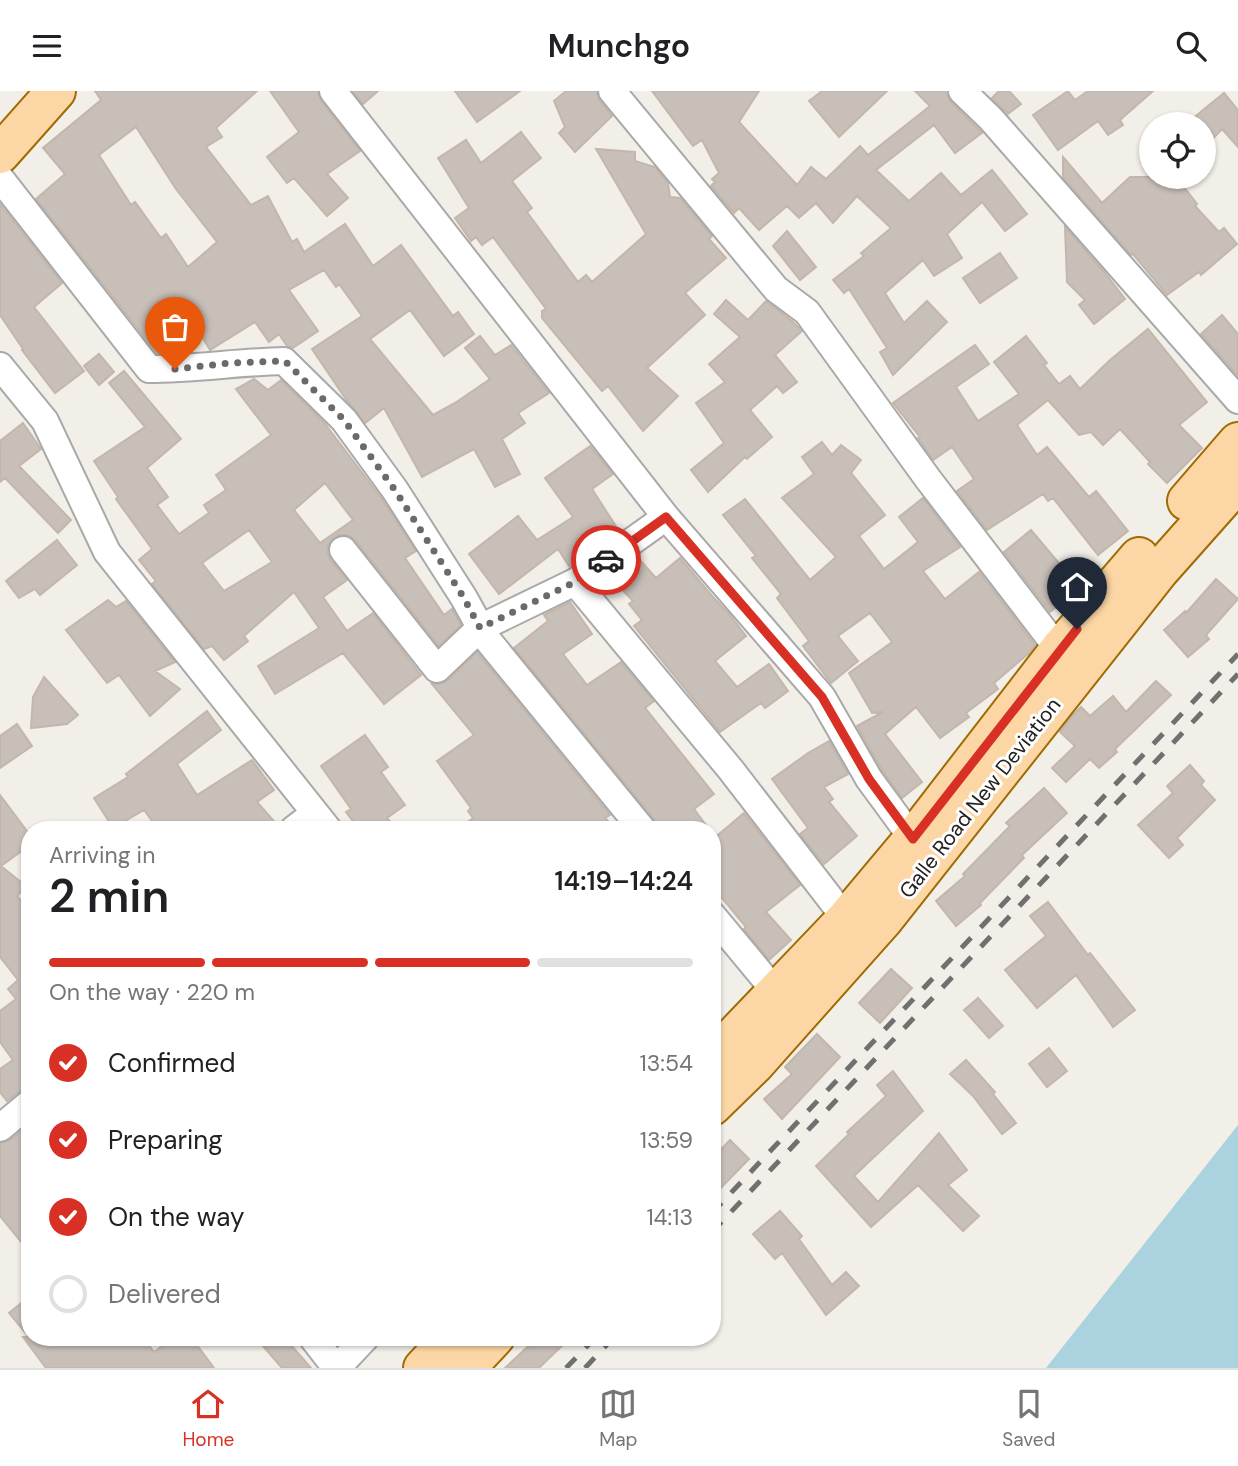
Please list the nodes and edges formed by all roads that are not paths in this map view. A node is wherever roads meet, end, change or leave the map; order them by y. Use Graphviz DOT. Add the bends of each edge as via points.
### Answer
graph roads {
  1 [pos="56,91"];
  2 [pos="332,91"];
  3 [pos="612,91"];
  4 [pos="962,91"];
  5 [pos="0,154"];
  6 [pos="0,178"];
  7 [pos="0,366"];
  8 [pos="1238,400"];
  9 [pos="1238,442"];
  10 [pos="1238,482"];
  11 [pos="666,517"];
  12 [pos="343,550"];
  13 [pos="575,582"];
  14 [pos="480,628"];
  15 [pos="1059,650"];
  16 [pos="321,821"];
  17 [pos="635,821"];
  18 [pos="913,839"];
  19 [pos="846,919"];
  20 [pos="721,926"];
  21 [pos="775,991"];
  22 [pos="721,1049"];
  23 [pos="721,1097"];
  24 [pos="21,1110"];
  25 [pos="0,1128"];
  26 [pos="319,1346"];
  27 [pos="358,1346"];
  28 [pos="444,1346"];
  29 [pos="487,1346"];
  30 [pos="337,1368"];
  31 [pos="423,1368"];
  32 [pos="466,1368"];
  1 -- 5 [label="main road"];
  2 -- 11 [label="street"];
  3 -- 15 [label="street" via="776,289 807,312"];
  4 -- 8 [label="street"];
  6 -- 14 [label="street" via="149,369 285,361 344,420 395,490"];
  7 -- 16 [label="street" via="45,421 107,552"];
  9 -- 15 [label="main road, Galle Road New Deviation"];
  10 -- 23 [label="main road, Galle Road New Deviation" via="1159,572 884,919"];
  11 -- 13 [label="street"];
  11 -- 18 [label="street" via="822,697 869,779"];
  12 -- 14 [label="street" via="437,669"];
  13 -- 14 [label="street"];
  13 -- 19 [label="street"];
  14 -- 17 [label="street"];
  15 -- 18 [label="main road, Galle Road New Deviation"];
  18 -- 19 [label="main road, Galle Road New Deviation"];
  19 -- 21 [label="main road, Galle Road New Deviation"];
  20 -- 21 [label="street"];
  21 -- 22 [label="main road, Galle Road New Deviation"];
  24 -- 25 [label="street"];
  26 -- 30 [label="street"];
  27 -- 30 [label="street"];
  28 -- 31 [label="main road"];
  29 -- 32 [label="main road"];
}
